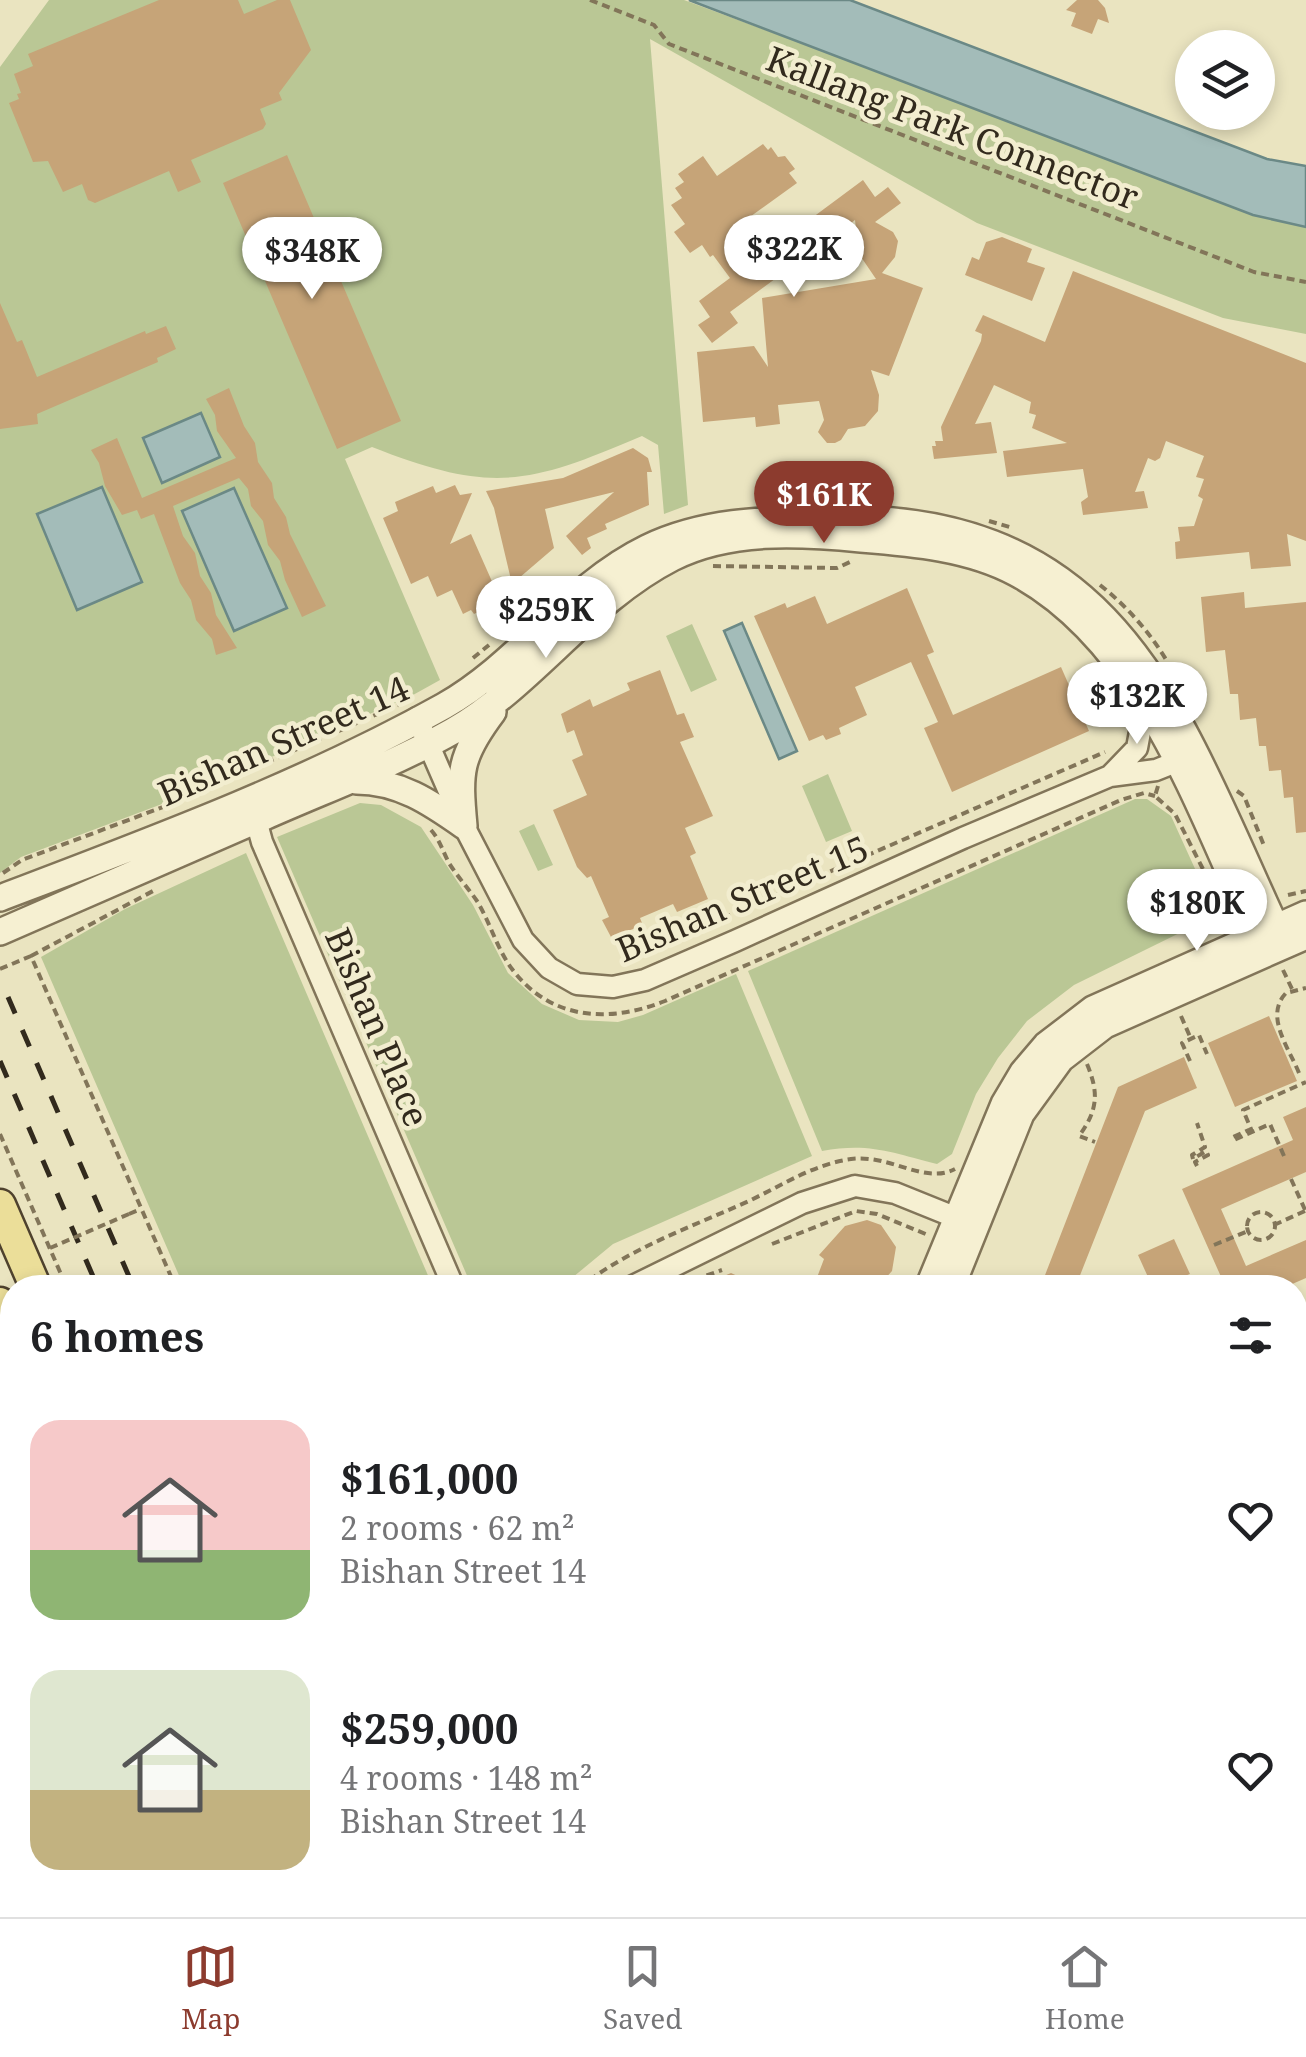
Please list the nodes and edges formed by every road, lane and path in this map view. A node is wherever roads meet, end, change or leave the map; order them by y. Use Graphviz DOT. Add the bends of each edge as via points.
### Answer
graph roads {
  1 [pos="590,0"];
  2 [pos="1306,282"];
  3 [pos="977,518"];
  4 [pos="1021,532"];
  5 [pos="855,560"];
  6 [pos="713,566"];
  7 [pos="1092,578"];
  8 [pos="496,639"];
  9 [pos="466,663"];
  10 [pos="1176,678"];
  11 [pos="508,692"];
  12 [pos="1146,705"];
  13 [pos="384,711"];
  14 [pos="417,718"];
  15 [pos="1187,735"];
  16 [pos="428,744"];
  17 [pos="1138,748"];
  18 [pos="1166,766"];
  19 [pos="1110,776"];
  20 [pos="347,781"];
  21 [pos="1235,790"];
  22 [pos="1155,796"];
  23 [pos="231,806"];
  24 [pos="256,820"];
  25 [pos="426,825"];
  26 [pos="464,826"];
  27 [pos="1270,860"];
  28 [pos="0,875"];
  29 [pos="1211,886"];
  30 [pos="160,887"];
  31 [pos="1282,892"];
  32 [pos="0,898"];
  33 [pos="1297,905"];
  34 [pos="723,918"];
  35 [pos="1223,918"];
  36 [pos="0,932"];
  37 [pos="1210,932"];
  38 [pos="1281,947"];
  39 [pos="31,956"];
  40 [pos="0,970"];
  41 [pos="1306,988"];
  42 [pos="1292,990"];
  43 [pos="1180,1015"];
  44 [pos="1191,1039"];
  45 [pos="1207,1054"];
  46 [pos="1099,1056"];
  47 [pos="1190,1061"];
  48 [pos="1088,1064"];
  49 [pos="1299,1073"];
  50 [pos="1074,1074"];
  51 [pos="1306,1082"];
  52 [pos="1197,1123"];
  53 [pos="0,1134"];
  54 [pos="1095,1142"];
  55 [pos="1284,1156"];
  56 [pos="1197,1166"];
  57 [pos="956,1168"];
  58 [pos="1291,1179"];
  59 [pos="1306,1193"];
  60 [pos="1298,1196"];
  61 [pos="0,1205"];
  62 [pos="141,1208"];
  63 [pos="1306,1212"];
  64 [pos="957,1218"];
  65 [pos="1274,1225"];
  66 [pos="1248,1231"];
  67 [pos="928,1235"];
  68 [pos="772,1244"];
  69 [pos="1214,1245"];
  70 [pos="50,1248"];
  71 [pos="722,1270"];
  72 [pos="30,1275"];
  73 [pos="61,1275"];
  74 [pos="170,1275"];
  75 [pos="448,1275"];
  76 [pos="599,1275"];
  77 [pos="655,1275"];
  78 [pos="708,1275"];
  79 [pos="933,1275"];
  80 [pos="956,1275"];
  1 -- 2 [label="path, Kallang Park Connector" via="654,25 669,44 1254,272"];
  3 -- 4 [label="path"];
  5 -- 6 [label="path" via="837,568"];
  7 -- 10 [label="path" via="1120,600"];
  8 -- 9 [label="path"];
  11 -- 12 [label="street, Bishan Street 14" via="656,567 704,546 783,535 889,541 958,552 1013,571 1084,623"];
  11 -- 16 [label="street, Bishan Street 14"];
  11 -- 26 [label="street" via="465,754"];
  12 -- 17 [label="street"];
  12 -- 18 [label="street, Bishan Street 14"];
  13 -- 28 [label="path" via="22,860"];
  14 -- 15 [label="street, Bishan Street 14" via="468,691 606,571 646,548 721,524 856,518 968,536 1023,556 1065,581 1107,617"];
  14 -- 16 [label="street, Bishan Street 15"];
  14 -- 23 [label="street, Bishan Street 14"];
  15 -- 18 [label="street"];
  15 -- 38 [label="street, Bishan Street 14"];
  16 -- 20 [label="street, Bishan Street 14"];
  16 -- 26 [label="street, Bishan Street 15"];
  17 -- 19 [label="street, Bishan Street 15"];
  17 -- 34 [label="path" via="1123,736 1088,761"];
  18 -- 19 [label="street, Bishan Street 15"];
  18 -- 22 [label="path"];
  18 -- 38 [label="street, Bishan Street 14"];
  19 -- 26 [label="street, Bishan Street 15" via="646,980 613,987 576,984 523,940"];
  20 -- 24 [label="street, Bishan Street 14"];
  20 -- 26 [label="street" via="380,781 409,791"];
  21 -- 27 [label="path" via="1244,796"];
  22 -- 25 [label="path" via="1121,800 665,1001 603,1016 551,1002 512,969"];
  22 -- 29 [label="path" via="1175,814"];
  23 -- 24 [label="street" via="248,809"];
  23 -- 32 [label="street, Bishan Street 14"];
  24 -- 36 [label="street, Bishan Street 14"];
  24 -- 75 [label="street, Bishan Place"];
  30 -- 39 [label="path"];
  31 -- 33 [label="path"];
  33 -- 38 [label="street"];
  35 -- 37 [label="path"];
  38 -- 42 [label="path"];
  38 -- 64 [label="street" via="1093,1009 1046,1046 1004,1104"];
  38 -- 80 [label="street" via="1105,1025 1062,1058 1021,1114"];
  39 -- 40 [label="path"];
  39 -- 62 [label="path"];
  41 -- 42 [label="path"];
  42 -- 49 [label="path" via="1278,1003 1276,1017"];
  43 -- 44 [label="path"];
  44 -- 45 [label="path" via="1199,1036"];
  44 -- 47 [label="path" via="1182,1043"];
  46 -- 48 [label="path"];
  48 -- 50 [label="path"];
  48 -- 54 [label="path" via="1097,1096 1079,1136"];
  51 -- 55 [label="path" via="1242,1110 1251,1129 1233,1136 1270,1124"];
  52 -- 56 [label="path" via="1205,1147 1192,1156 1208,1155"];
  53 -- 70 [label="path"];
  57 -- 76 [label="path" via="929,1176 872,1158 826,1163 630,1253"];
  58 -- 60 [label="path"];
  59 -- 60 [label="path"];
  60 -- 63 [label="path"];
  61 -- 72 [label="main road"];
  62 -- 70 [label="path, bridge"];
  62 -- 74 [label="path"];
  63 -- 65 [label="path"];
  64 -- 77 [label="street" via="895,1193 855,1186 802,1203"];
  64 -- 79 [label="street"];
  65 -- 66 [label="path" via="1266,1238"];
  65 -- 66 [label="path" via="1258,1213"];
  66 -- 69 [label="path"];
  67 -- 68 [label="path" via="856,1211"];
  70 -- 73 [label="path"];
  71 -- 78 [label="path"];
}
